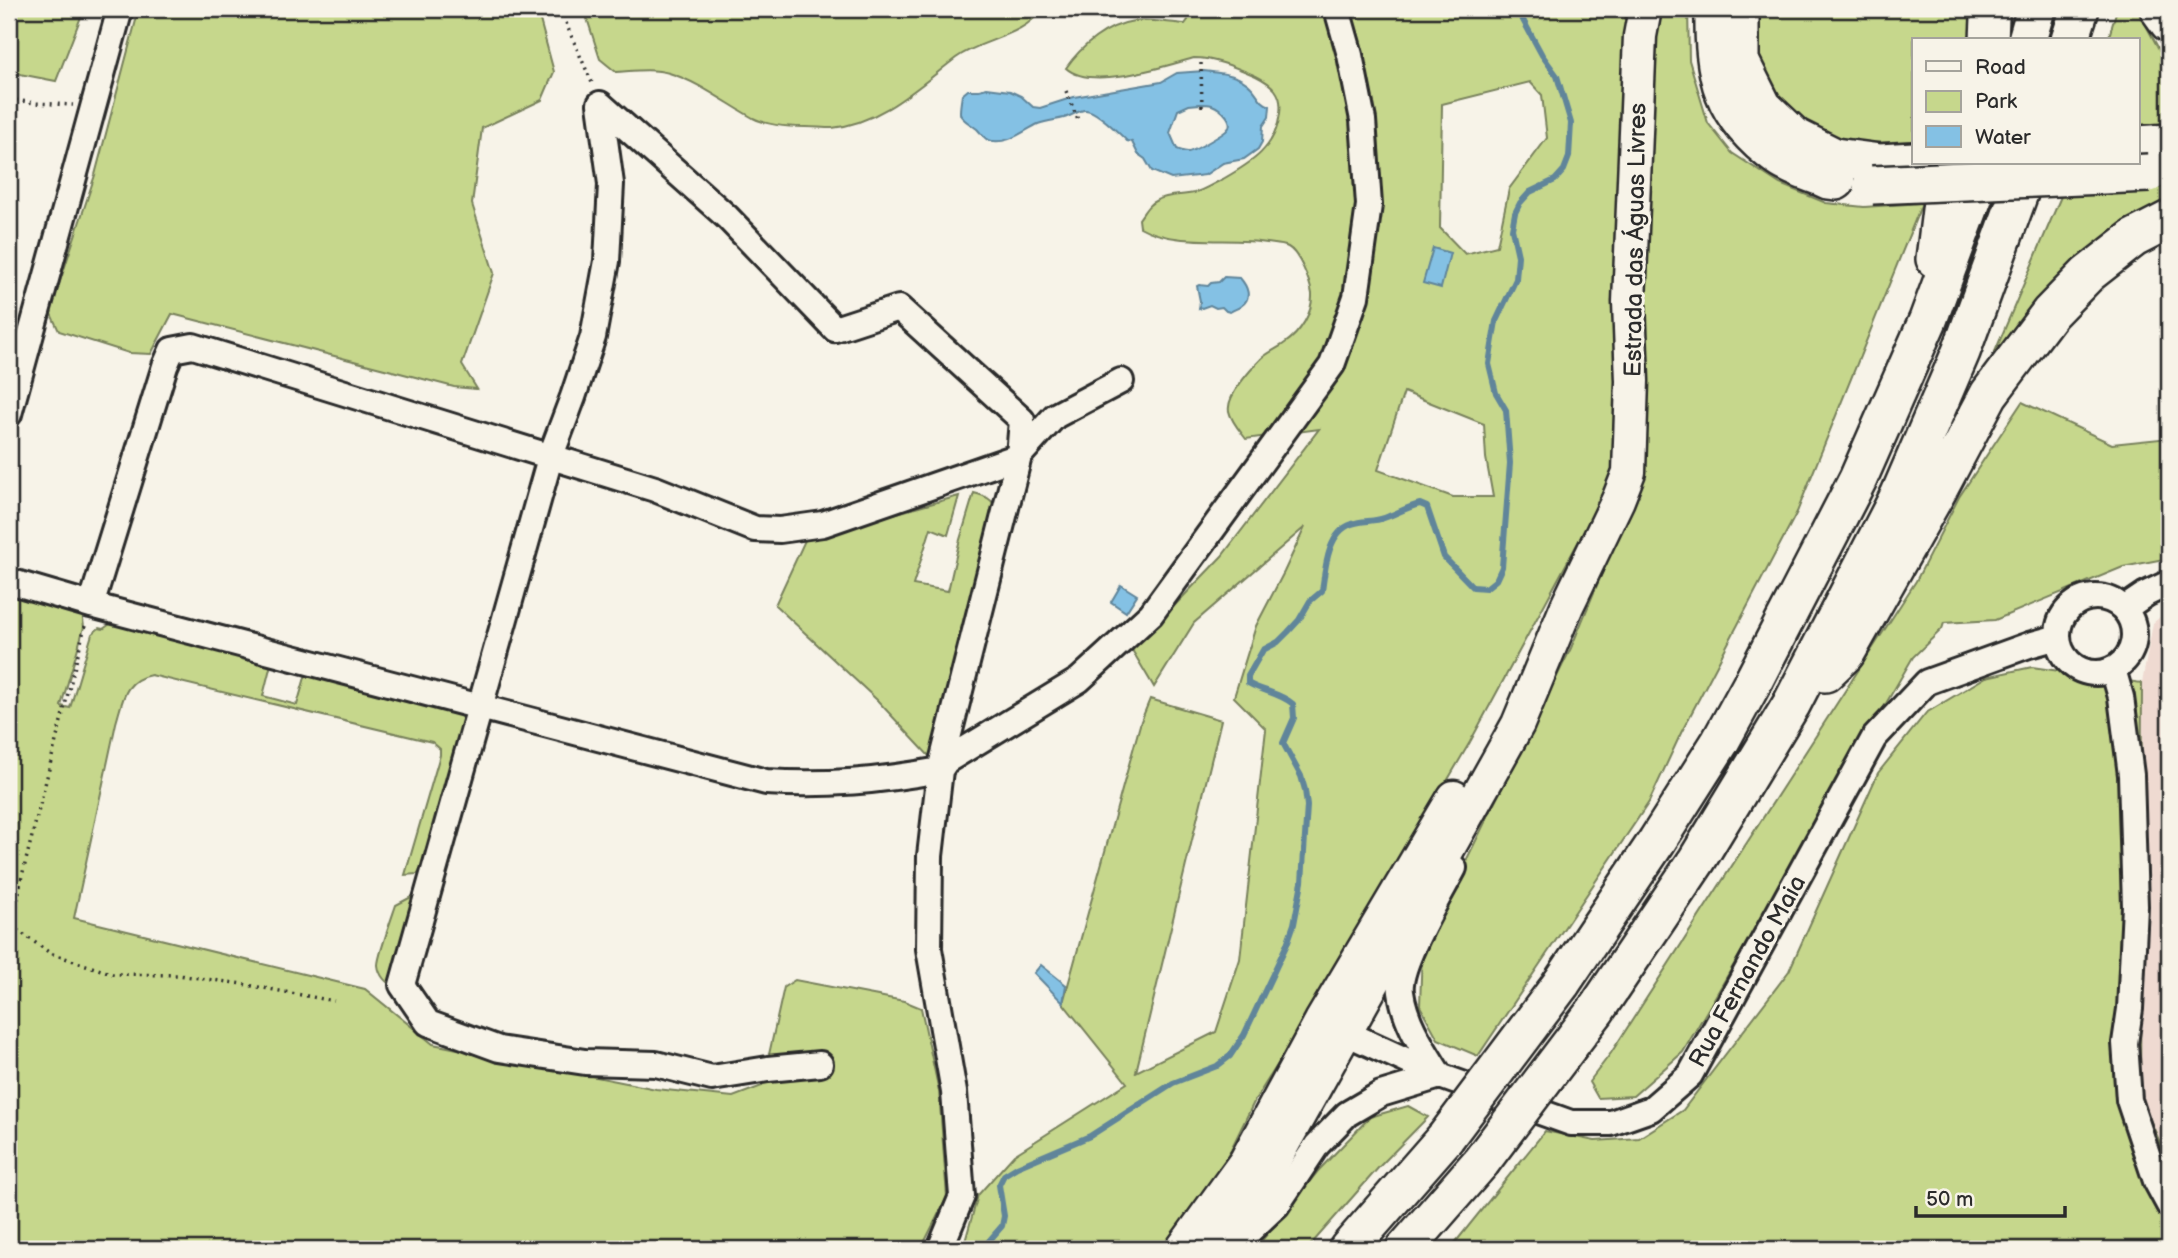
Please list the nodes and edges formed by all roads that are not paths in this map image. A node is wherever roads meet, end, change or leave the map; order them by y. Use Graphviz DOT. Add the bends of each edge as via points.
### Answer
graph roads {
  1 [pos="120,9"];
  2 [pos="1336,9"];
  3 [pos="1645,9"];
  4 [pos="1714,9"];
  5 [pos="1740,9"];
  6 [pos="1988,9"];
  7 [pos="2036,9"];
  8 [pos="2080,9"];
  9 [pos="2159,9"];
  10 [pos="2169,23"];
  11 [pos="1989,38"];
  12 [pos="2028,38"];
  13 [pos="2071,38"];
  14 [pos="1956,164"];
  15 [pos="1986,164"];
  16 [pos="1995,164"];
  17 [pos="2029,164"];
  18 [pos="1889,170"];
  19 [pos="2169,220"];
  20 [pos="1928,320"];
  21 [pos="1121,381"];
  22 [pos="9,414"];
  23 [pos="1019,456"];
  24 [pos="550,458"];
  25 [pos="9,582"];
  26 [pos="2169,583"];
  27 [pos="91,605"];
  28 [pos="1567,606"];
  29 [pos="2124,609"];
  30 [pos="2058,637"];
  31 [pos="2113,669"];
  32 [pos="479,705"];
  33 [pos="1791,705"];
  34 [pos="1518,724"];
  35 [pos="940,770"];
  36 [pos="1334,1027"];
  37 [pos="820,1064"];
  38 [pos="1440,1076"];
  39 [pos="2169,1205"];
  40 [pos="942,1244"];
  41 [pos="1182,1249"];
  42 [pos="1213,1249"];
  43 [pos="1230,1249"];
  44 [pos="1349,1249"];
  45 [pos="1405,1249"];
  1 -- 22 [label="street"];
  2 -- 35 [label="street" via="1363,120 1369,205 1356,297 1332,365 1151,614 1079,680 946,761"];
  3 -- 28 [label="main road, Estrada das Águas Livres" via="1640,36 1629,302 1629,472"];
  4 -- 18 [label="highway" via="1714,48 1722,89 1740,123 1781,159 1828,180"];
  5 -- 18 [label="highway" via="1740,61 1763,107 1795,137 1835,157"];
  6 -- 11 [label="highway"];
  7 -- 12 [label="highway"];
  8 -- 13 [label="highway"];
  9 -- 10 [label="highway"];
  14 -- 20 [label="highway" via="1942,202"];
  15 -- 20 [label="highway"];
  16 -- 18 [label="highway, bridge"];
  17 -- 33 [label="highway" via="1961,352 1899,496"];
  19 -- 33 [label="highway" via="2134,238 2088,274 2050,313 1990,394 1846,653"];
  20 -- 44 [label="highway, bridge" via="1858,479 1726,732 1560,984 1446,1137"];
  21 -- 23 [label="street" via="1055,416"];
  23 -- 24 [label="street" via="822,524 780,530 755,528 655,489"];
  23 -- 24 [label="street" via="1022,420 899,308 835,329 727,217 600,104 611,184 607,261 593,337"];
  23 -- 35 [label="street"];
  24 -- 27 [label="street" via="193,346 172,350"];
  24 -- 32 [label="street"];
  25 -- 27 [label="street"];
  26 -- 29 [label="street"];
  27 -- 32 [label="street"];
  28 -- 34 [label="main road"];
  28 -- 36 [label="main road"];
  29 -- 30 [label="street" via="2101,598 2076,603 2066,612"];
  29 -- 31 [label="street" via="2134,630 2133,642 2123,663"];
  30 -- 31 [label="street" via="2067,659 2077,668 2101,673"];
  30 -- 38 [label="street, Rua Fernando Maia" via="1927,682 1874,738 1690,1075 1651,1109 1611,1123 1571,1123"];
  31 -- 39 [label="street" via="2121,697 2131,789 2135,906 2124,1043 2129,1100 2156,1181"];
  32 -- 35 [label="street" via="766,782 856,783"];
  32 -- 37 [label="street" via="402,985 428,1023 499,1049 585,1062 656,1063 712,1078"];
  33 -- 45 [label="highway, bridge" via="1697,860 1596,1010 1480,1162"];
  34 -- 36 [label="main road"];
  34 -- 38 [label="street" via="1472,833 1407,957 1400,990 1414,1033"];
  35 -- 40 [label="street" via="930,856 929,949 954,1092 962,1196"];
  36 -- 38 [label="street, Rua Fernando Maia"];
  36 -- 41 [label="main road"];
  36 -- 42 [label="main road" via="1262,1182"];
  38 -- 43 [label="street" via="1381,1094 1347,1114 1317,1145 1277,1205"];
}
